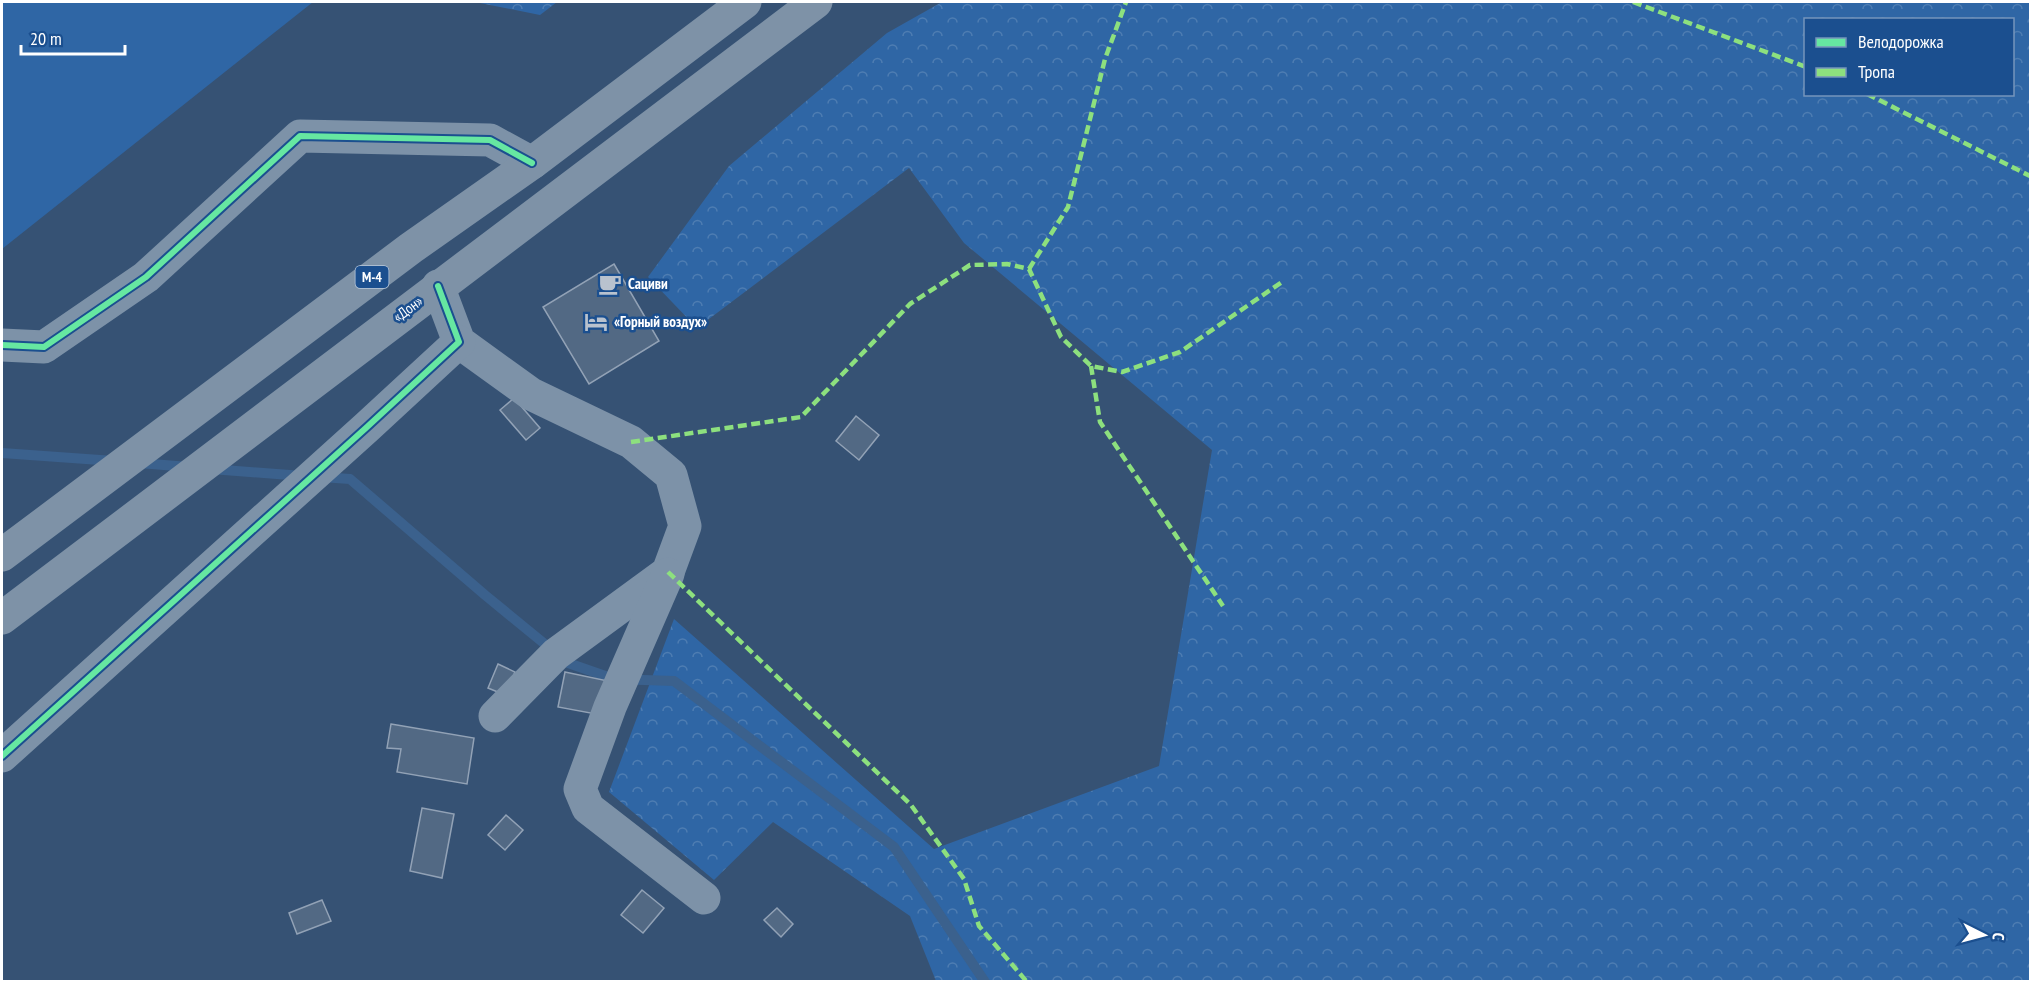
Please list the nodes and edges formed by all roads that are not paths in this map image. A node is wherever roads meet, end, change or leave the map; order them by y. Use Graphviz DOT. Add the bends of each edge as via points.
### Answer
graph roads {
  1 [pos="745,2"];
  2 [pos="816,2"];
  3 [pos="532,163"];
  4 [pos="438,286"];
  5 [pos="459,342"];
  6 [pos="2,345"];
  7 [pos="2,555"];
  8 [pos="668,572"];
  9 [pos="2,618"];
  10 [pos="495,717"];
  11 [pos="2,756"];
  12 [pos="704,898"];
  1 -- 3 [label="highway, М-4"];
  2 -- 4 [label="highway, «Дон»"];
  3 -- 6 [label="street" via="490,140 300,136 146,277 44,347"];
  3 -- 7 [label="highway, М-4" via="402,255"];
  4 -- 5 [label="street"];
  4 -- 9 [label="highway, «Дон»"];
  5 -- 8 [label="street" via="531,394 631,442 671,475 686,526"];
  5 -- 11 [label="street"];
  8 -- 10 [label="street" via="556,654"];
  8 -- 12 [label="street" via="610,707 580,789 588,808"];
}
